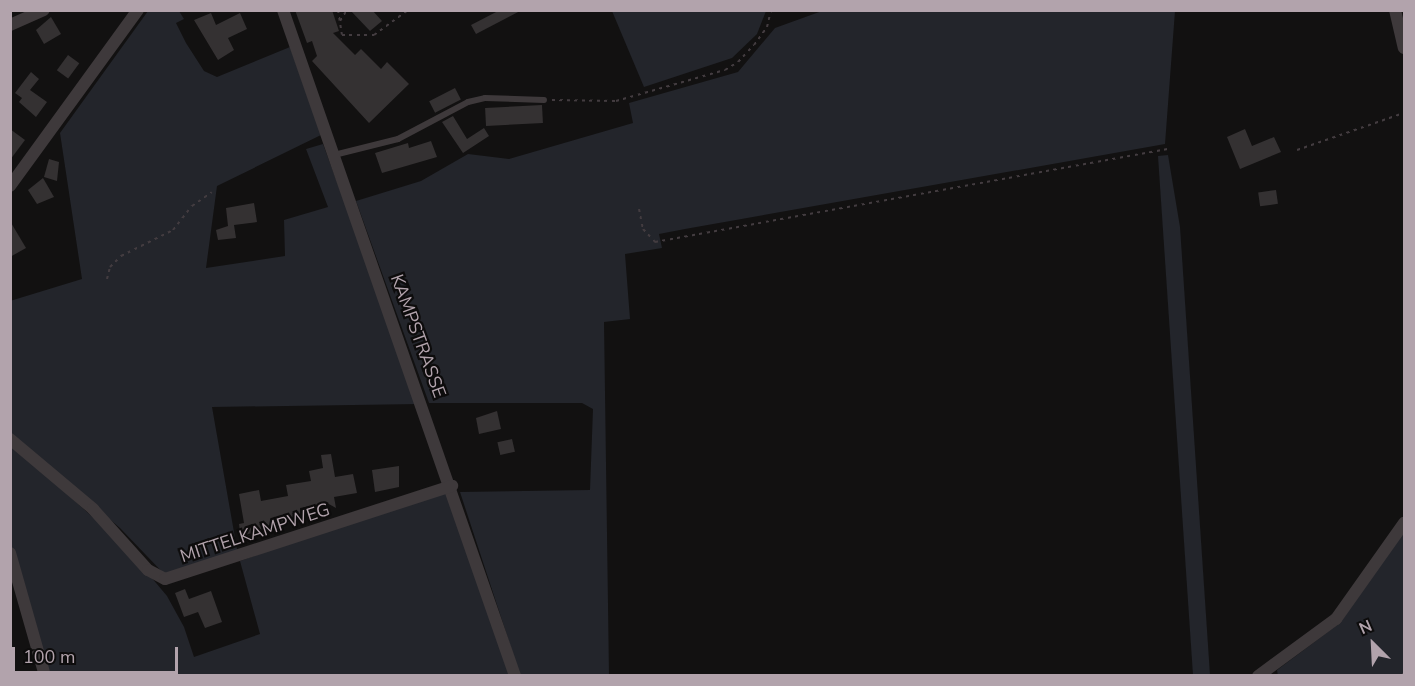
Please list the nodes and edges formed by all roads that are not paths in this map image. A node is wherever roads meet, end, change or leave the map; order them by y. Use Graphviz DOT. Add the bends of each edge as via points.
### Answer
graph roads {
  1 [pos="44,10"];
  2 [pos="138,10"];
  3 [pos="283,10"];
  4 [pos="1395,10"];
  5 [pos="10,25"];
  6 [pos="1404,48"];
  7 [pos="544,100"];
  8 [pos="334,155"];
  9 [pos="10,186"];
  10 [pos="10,440"];
  11 [pos="452,486"];
  12 [pos="1404,523"];
  13 [pos="10,553"];
  14 [pos="45,675"];
  15 [pos="515,675"];
  16 [pos="1258,675"];
  1 -- 5 [label="street"];
  2 -- 9 [label="street"];
  3 -- 8 [label="street, KAMPSTRASSE"];
  4 -- 6 [label="street"];
  7 -- 8 [label="lane" via="485,98 468,102 398,139"];
  8 -- 11 [label="street, KAMPSTRASSE"];
  10 -- 11 [label="street, MITTELKAMPWEG" via="93,509 148,570 165,579"];
  11 -- 15 [label="street, KAMPSTRASSE"];
  12 -- 16 [label="street" via="1336,619"];
  13 -- 14 [label="street"];
}
